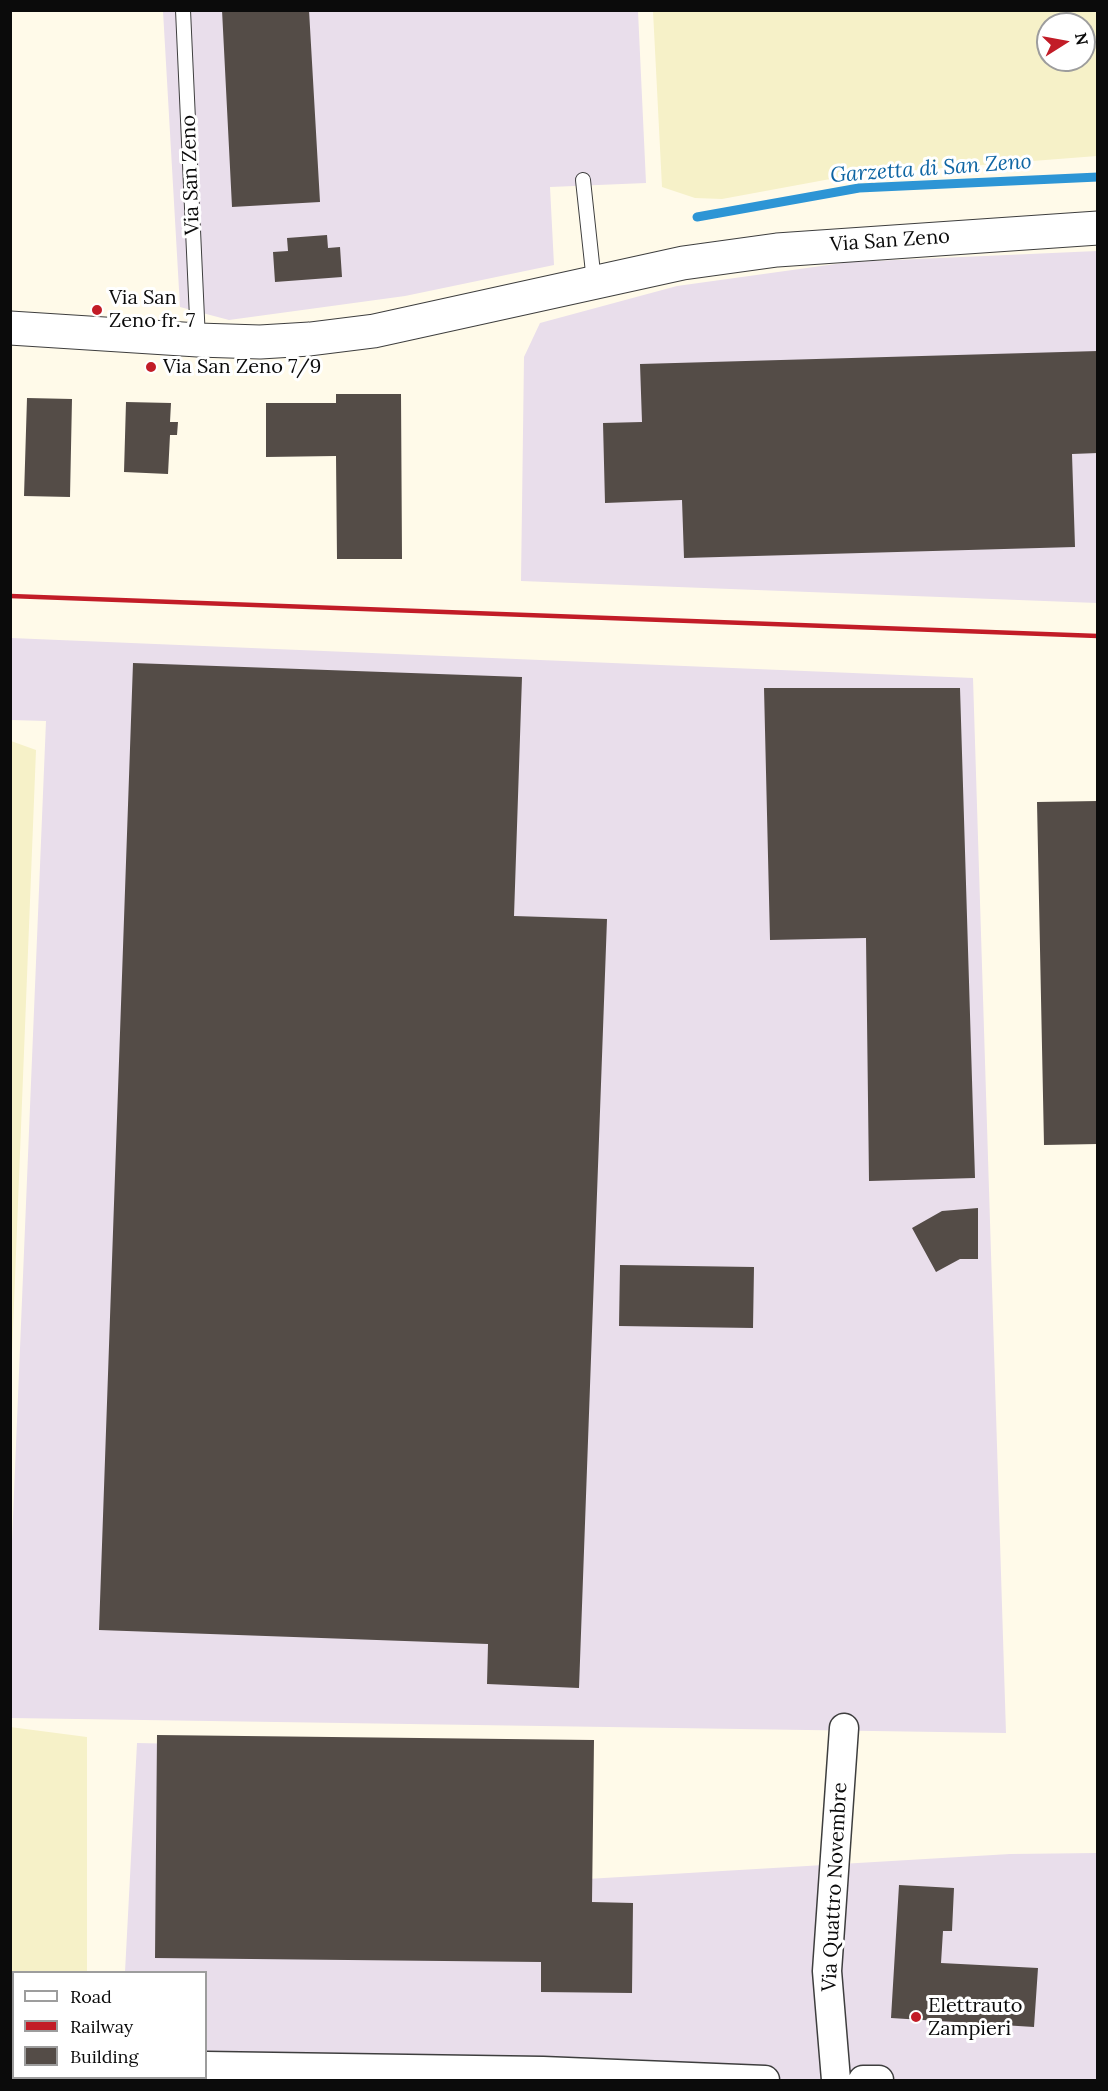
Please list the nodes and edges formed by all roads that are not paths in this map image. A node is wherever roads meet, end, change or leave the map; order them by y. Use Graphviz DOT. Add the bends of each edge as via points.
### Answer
graph roads {
  1 [pos="183,10"];
  2 [pos="583,180"];
  3 [pos="1098,228"];
  4 [pos="594,282"];
  5 [pos="10,328"];
  6 [pos="198,340"];
  7 [pos="844,1728"];
  8 [pos="207,2066"];
  9 [pos="765,2080"];
  10 [pos="836,2080"];
  11 [pos="863,2080"];
  12 [pos="879,2080"];
  1 -- 6 [label="lane, Via San Zeno"];
  2 -- 4 [label="lane"];
  3 -- 4 [label="street, Via San Zeno" via="800,248 683,263"];
  4 -- 6 [label="street, Via San Zeno" via="374,331 270,342"];
  5 -- 6 [label="street, Via San Zeno"];
  7 -- 10 [label="street, Via Quattro Novembre" via="826,1971"];
  8 -- 9 [label="street" via="543,2071"];
  11 -- 12 [label="street"];
}
